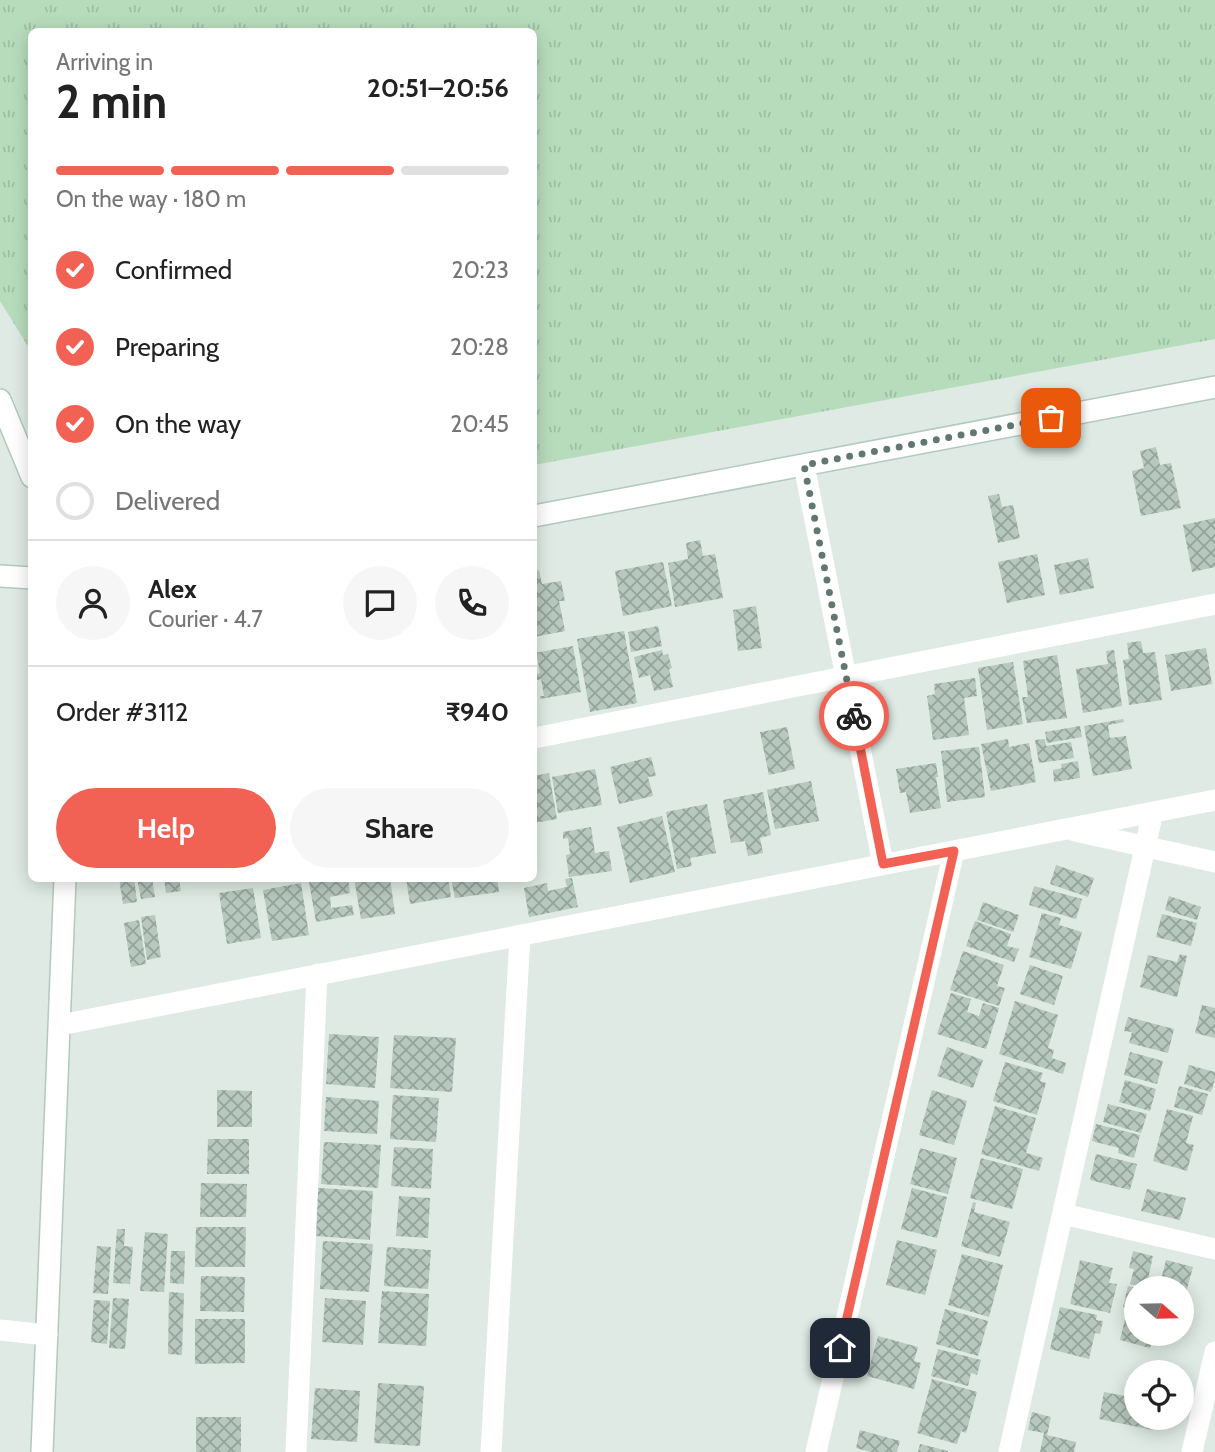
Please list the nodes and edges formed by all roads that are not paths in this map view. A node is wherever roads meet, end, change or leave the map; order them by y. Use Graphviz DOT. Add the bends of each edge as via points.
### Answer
graph roads {
  1 [pos="1215,387"];
  2 [pos="0,400"];
  3 [pos="804,465"];
  4 [pos="28,468"];
  5 [pos="537,515"];
  6 [pos="0,576"];
  7 [pos="28,578"];
  8 [pos="1215,604"];
  9 [pos="846,676"];
  10 [pos="537,737"];
  11 [pos="1215,800"];
  12 [pos="1153,812"];
  13 [pos="1066,829"];
  14 [pos="1145,846"];
  15 [pos="954,851"];
  16 [pos="1215,862"];
  17 [pos="883,864"];
  18 [pos="65,882"];
  19 [pos="520,935"];
  20 [pos="317,974"];
  21 [pos="60,1024"];
  22 [pos="1063,1214"];
  23 [pos="1215,1249"];
  24 [pos="0,1330"];
  25 [pos="47,1335"];
  26 [pos="1215,1352"];
  27 [pos="42,1452"];
  28 [pos="296,1452"];
  29 [pos="491,1452"];
  30 [pos="816,1452"];
  31 [pos="1009,1452"];
  32 [pos="1192,1452"];
  1 -- 3 [label="street"];
  2 -- 4 [label="street"];
  3 -- 5 [label="street"];
  3 -- 9 [label="street"];
  6 -- 7 [label="street"];
  8 -- 9 [label="street"];
  9 -- 10 [label="street"];
  9 -- 17 [label="street"];
  11 -- 12 [label="street"];
  12 -- 13 [label="street"];
  12 -- 14 [label="street"];
  13 -- 14 [label="street"];
  13 -- 15 [label="street"];
  14 -- 16 [label="street"];
  14 -- 22 [label="street"];
  15 -- 17 [label="street"];
  15 -- 30 [label="street"];
  17 -- 19 [label="street"];
  18 -- 21 [label="street"];
  19 -- 20 [label="street"];
  19 -- 29 [label="street"];
  20 -- 21 [label="street"];
  20 -- 28 [label="street"];
  21 -- 25 [label="street"];
  22 -- 23 [label="street"];
  22 -- 31 [label="street"];
  24 -- 25 [label="street"];
  25 -- 27 [label="street"];
  26 -- 32 [label="street"];
}
